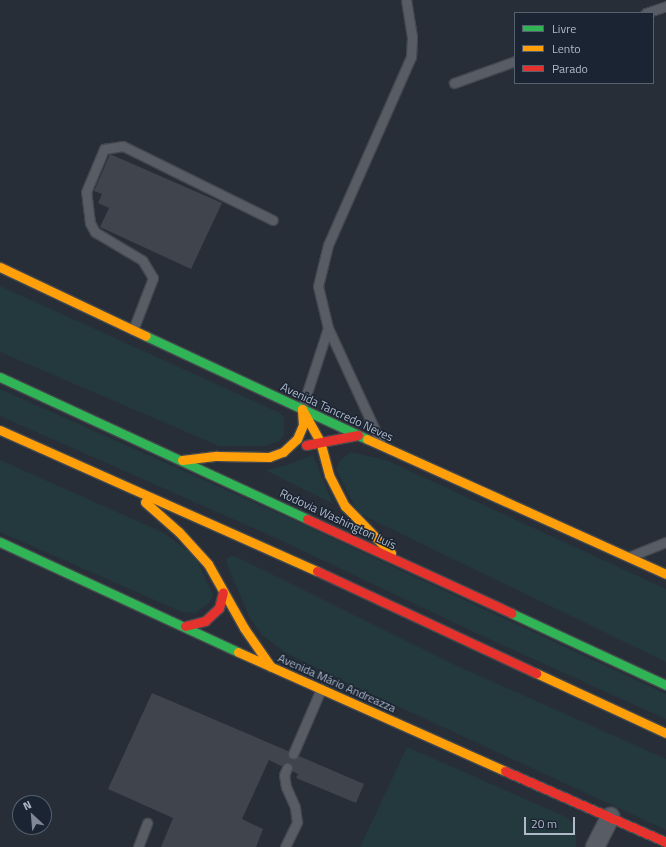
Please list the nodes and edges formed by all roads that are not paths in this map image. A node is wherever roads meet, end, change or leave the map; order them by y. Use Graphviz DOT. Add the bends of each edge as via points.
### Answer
graph roads {
  1 [pos="406,0"];
  2 [pos="666,6"];
  3 [pos="649,12"];
  4 [pos="514,61"];
  5 [pos="454,83"];
  6 [pos="273,220"];
  7 [pos="0,267"];
  8 [pos="328,328"];
  9 [pos="133,330"];
  10 [pos="0,377"];
  11 [pos="302,409"];
  12 [pos="0,430"];
  13 [pos="358,436"];
  14 [pos="320,441"];
  15 [pos="382,446"];
  16 [pos="283,452"];
  17 [pos="182,460"];
  18 [pos="129,488"];
  19 [pos="0,542"];
  20 [pos="666,542"];
  21 [pos="627,558"];
  22 [pos="397,560"];
  23 [pos="666,574"];
  24 [pos="223,592"];
  25 [pos="184,626"];
  26 [pos="271,667"];
  27 [pos="666,685"];
  28 [pos="321,689"];
  29 [pos="666,733"];
  30 [pos="293,754"];
  31 [pos="287,768"];
  32 [pos="610,817"];
  33 [pos="147,823"];
  34 [pos="666,842"];
  35 [pos="138,847"];
  36 [pos="285,847"];
  37 [pos="595,847"];
  1 -- 8 [label="lane" via="412,37 411,57 328,245 318,286"];
  2 -- 3 [label="lane"];
  4 -- 5 [label="lane"];
  6 -- 9 [label="lane" via="123,146 104,149 86,192 90,223 95,232 142,260 152,278"];
  7 -- 9 [label="main road, Avenida Tancredo Neves"];
  8 -- 11 [label="lane"];
  8 -- 15 [label="lane"];
  9 -- 11 [label="main road, Avenida Tancredo Neves"];
  10 -- 17 [label="main road, Rodovia Washington Luís"];
  11 -- 13 [label="main road, Avenida Tancredo Neves"];
  11 -- 14 [label="main road"];
  11 -- 16 [label="main road" via="303,425 297,438"];
  12 -- 18 [label="main road"];
  13 -- 14 [label="main road"];
  13 -- 15 [label="main road, Avenida Tancredo Neves"];
  14 -- 16 [label="main road"];
  14 -- 22 [label="main road" via="329,475 345,506"];
  15 -- 21 [label="main road, Avenida Tancredo Neves"];
  16 -- 17 [label="main road" via="269,457 217,456"];
  17 -- 22 [label="main road, Rodovia Washington Luís"];
  18 -- 24 [label="main road" via="180,532 208,564"];
  18 -- 29 [label="main road" via="275,552"];
  19 -- 25 [label="main road, Avenida Mário Andreazza"];
  20 -- 21 [label="lane"];
  21 -- 23 [label="main road, Avenida Tancredo Neves"];
  22 -- 27 [label="main road, Rodovia Washington Luís"];
  24 -- 25 [label="main road" via="218,608 205,621"];
  24 -- 26 [label="main road"];
  25 -- 26 [label="main road, Avenida Mário Andreazza"];
  26 -- 28 [label="main road, Avenida Mário Andreazza"];
  28 -- 30 [label="lane"];
  28 -- 32 [label="main road, Avenida Mário Andreazza"];
  31 -- 36 [label="lane" via="284,776 286,787 295,807 297,822"];
  32 -- 34 [label="main road, Avenida Mário Andreazza"];
  32 -- 37 [label="street"];
  33 -- 35 [label="lane"];
}
